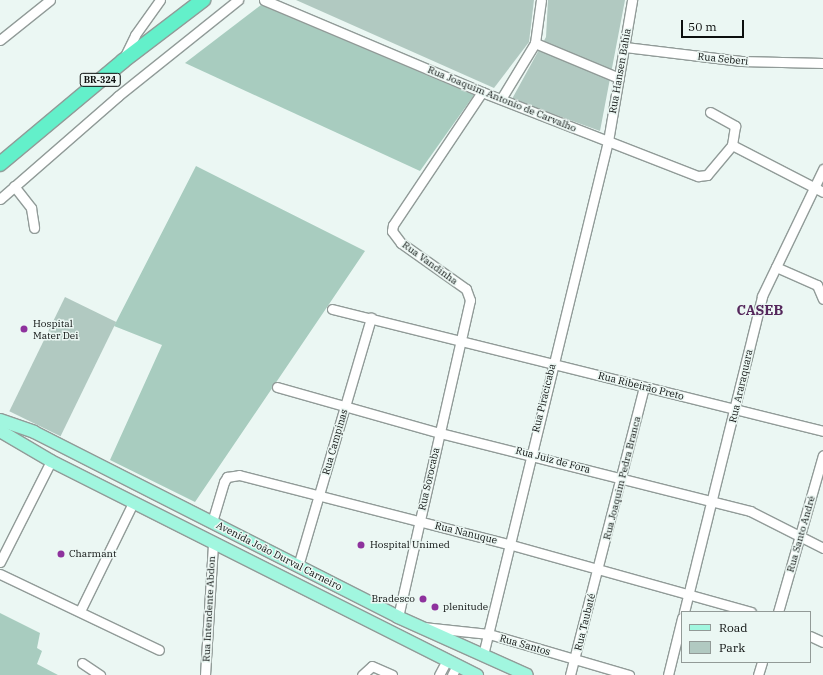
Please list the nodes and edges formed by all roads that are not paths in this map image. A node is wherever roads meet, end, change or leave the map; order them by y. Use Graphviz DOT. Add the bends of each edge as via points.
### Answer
graph roads {
  1 [pos="50,0"];
  2 [pos="160,0"];
  3 [pos="203,0"];
  4 [pos="238,0"];
  5 [pos="264,0"];
  6 [pos="541,0"];
  7 [pos="632,0"];
  8 [pos="190,5"];
  9 [pos="0,40"];
  10 [pos="535,43"];
  11 [pos="625,46"];
  12 [pos="123,61"];
  13 [pos="823,63"];
  14 [pos="619,78"];
  15 [pos="482,92"];
  16 [pos="501,99"];
  17 [pos="710,112"];
  18 [pos="608,141"];
  19 [pos="732,145"];
  20 [pos="0,164"];
  21 [pos="823,169"];
  22 [pos="14,186"];
  23 [pos="813,187"];
  24 [pos="823,192"];
  25 [pos="0,199"];
  26 [pos="34,228"];
  27 [pos="776,267"];
  28 [pos="823,299"];
  29 [pos="332,309"];
  30 [pos="371,318"];
  31 [pos="459,341"];
  32 [pos="553,363"];
  33 [pos="277,387"];
  34 [pos="644,387"];
  35 [pos="346,405"];
  36 [pos="735,410"];
  37 [pos="0,414"];
  38 [pos="0,420"];
  39 [pos="0,431"];
  40 [pos="823,431"];
  41 [pos="34,432"];
  42 [pos="440,433"];
  43 [pos="0,436"];
  44 [pos="26,447"];
  45 [pos="531,454"];
  46 [pos="823,455"];
  47 [pos="51,461"];
  48 [pos="622,479"];
  49 [pos="320,497"];
  50 [pos="713,501"];
  51 [pos="133,503"];
  52 [pos="212,522"];
  53 [pos="419,522"];
  54 [pos="801,535"];
  55 [pos="213,543"];
  56 [pos="508,544"];
  57 [pos="823,548"];
  58 [pos="0,562"];
  59 [pos="298,566"];
  60 [pos="599,569"];
  61 [pos="0,574"];
  62 [pos="688,593"];
  63 [pos="80,611"];
  64 [pos="684,611"];
  65 [pos="748,611"];
  66 [pos="778,611"];
  67 [pos="398,617"];
  68 [pos="681,622"];
  69 [pos="419,627"];
  70 [pos="489,634"];
  71 [pos="811,636"];
  72 [pos="823,642"];
  73 [pos="159,650"];
  74 [pos="483,655"];
  75 [pos="576,659"];
  76 [pos="82,663"];
  77 [pos="762,663"];
  78 [pos="452,666"];
  79 [pos="380,672"];
  80 [pos="100,675"];
  81 [pos="205,675"];
  82 [pos="362,675"];
  83 [pos="392,675"];
  84 [pos="439,675"];
  85 [pos="476,675"];
  86 [pos="526,675"];
  87 [pos="570,675"];
  88 [pos="629,675"];
  89 [pos="668,675"];
  90 [pos="758,675"];
  1 -- 9 [label="street"];
  2 -- 12 [label="street" via="135,35"];
  3 -- 8 [label="highway, BR-324"];
  4 -- 22 [label="street"];
  5 -- 15 [label="street, Rua Joaquim Antonio de Carvalho"];
  6 -- 10 [label="street"];
  7 -- 11 [label="street, Rua Hansen Bahia"];
  8 -- 12 [label="highway, BR-324"];
  10 -- 14 [label="street"];
  10 -- 16 [label="street"];
  11 -- 13 [label="street, Rua Seberi" via="741,61"];
  11 -- 14 [label="street, Rua Hansen Bahia"];
  12 -- 20 [label="highway, BR-324"];
  14 -- 18 [label="street, Rua Hansen Bahia"];
  15 -- 16 [label="street, Rua Joaquim Antonio de Carvalho"];
  15 -- 31 [label="street, Rua Vandinha" via="397,216 392,231 401,243 470,294"];
  16 -- 18 [label="street, Rua Joaquim Antonio de Carvalho"];
  17 -- 19 [label="street" via="734,126"];
  18 -- 19 [label="street, Rua Joaquim Antonio de Carvalho" via="703,176"];
  18 -- 32 [label="street, Rua Piracicaba"];
  19 -- 23 [label="street"];
  21 -- 23 [label="street, Rua Araraquara"];
  22 -- 25 [label="street"];
  22 -- 26 [label="street" via="31,208"];
  23 -- 24 [label="street"];
  23 -- 27 [label="street, Rua Araraquara"];
  27 -- 28 [label="street" via="817,285"];
  27 -- 36 [label="street, Rua Araraquara" via="760,305"];
  29 -- 30 [label="street, Rua Ribeirão Preto"];
  30 -- 31 [label="street, Rua Ribeirão Preto"];
  30 -- 35 [label="street, Rua Campinas"];
  31 -- 32 [label="street, Rua Ribeirão Preto"];
  31 -- 42 [label="street, Rua Sorocaba"];
  32 -- 34 [label="street, Rua Ribeirão Preto"];
  32 -- 45 [label="street, Rua Piracicaba"];
  33 -- 35 [label="street, Rua Juiz de Fora"];
  34 -- 36 [label="street, Rua Ribeirão Preto"];
  34 -- 48 [label="street, Rua Joaquim Pedra Branca"];
  35 -- 42 [label="street, Rua Juiz de Fora"];
  35 -- 49 [label="street, Rua Campinas"];
  36 -- 40 [label="street, Rua Ribeirão Preto"];
  36 -- 50 [label="street, Rua Araraquara"];
  37 -- 41 [label="main road, Avenida João Durval Carneiro"];
  38 -- 41 [label="main road, Avenida João Durval Carneiro"];
  39 -- 44 [label="main road, Avenida João Durval Carneiro"];
  41 -- 52 [label="main road, Avenida João Durval Carneiro"];
  42 -- 45 [label="street, Rua Juiz de Fora"];
  42 -- 53 [label="street, Rua Sorocaba"];
  43 -- 44 [label="main road, Avenida João Durval Carneiro"];
  44 -- 47 [label="main road, Avenida João Durval Carneiro"];
  45 -- 48 [label="street, Rua Juiz de Fora"];
  45 -- 56 [label="street, Rua Piracicaba"];
  46 -- 54 [label="street, Rua Santo André"];
  47 -- 51 [label="main road, Avenida João Durval Carneiro"];
  47 -- 58 [label="street"];
  48 -- 50 [label="street, Rua Juiz de Fora"];
  48 -- 60 [label="street, Rua Joaquim Pedra Branca"];
  49 -- 52 [label="street, Rua Nanuque" via="232,475 224,482"];
  49 -- 53 [label="street, Rua Nanuque"];
  49 -- 59 [label="street, Rua Campinas"];
  50 -- 54 [label="street, Rua Juiz de Fora" via="762,514"];
  50 -- 62 [label="street, Rua Araraquara"];
  51 -- 55 [label="main road, Avenida João Durval Carneiro"];
  51 -- 63 [label="street"];
  52 -- 59 [label="main road, Avenida João Durval Carneiro"];
  53 -- 56 [label="street, Rua Nanuque"];
  53 -- 67 [label="street, Rua Sorocaba"];
  54 -- 57 [label="street, Rua Juiz de Fora"];
  54 -- 66 [label="street, Rua Santo André"];
  55 -- 78 [label="main road, Avenida João Durval Carneiro"];
  55 -- 81 [label="street, Rua Intendente Abdon"];
  56 -- 60 [label="street, Rua Nanuque"];
  56 -- 70 [label="street, Rua Piracicaba"];
  59 -- 67 [label="main road, Avenida João Durval Carneiro"];
  60 -- 62 [label="street, Rua Nanuque"];
  60 -- 75 [label="street, Rua Taubaté"];
  61 -- 63 [label="street"];
  62 -- 64 [label="street, Rua Araraquara"];
  62 -- 65 [label="street, Rua Nanuque"];
  63 -- 73 [label="street" via="118,633"];
  67 -- 69 [label="main road, Avenida João Durval Carneiro"];
  68 -- 89 [label="street"];
  69 -- 70 [label="street, Rua Santos"];
  69 -- 74 [label="main road, Avenida João Durval Carneiro"];
  70 -- 74 [label="street, Rua Piracicaba"];
  70 -- 75 [label="street, Rua Santos"];
  71 -- 72 [label="street"];
  74 -- 86 [label="main road, Avenida João Durval Carneiro"];
  75 -- 87 [label="street, Rua Taubaté"];
  75 -- 88 [label="street, Rua Santos"];
  76 -- 80 [label="street"];
  77 -- 90 [label="street"];
  78 -- 84 [label="street"];
  78 -- 85 [label="main road, Avenida João Durval Carneiro"];
  79 -- 82 [label="street" via="369,666"];
  79 -- 83 [label="street"];
}
